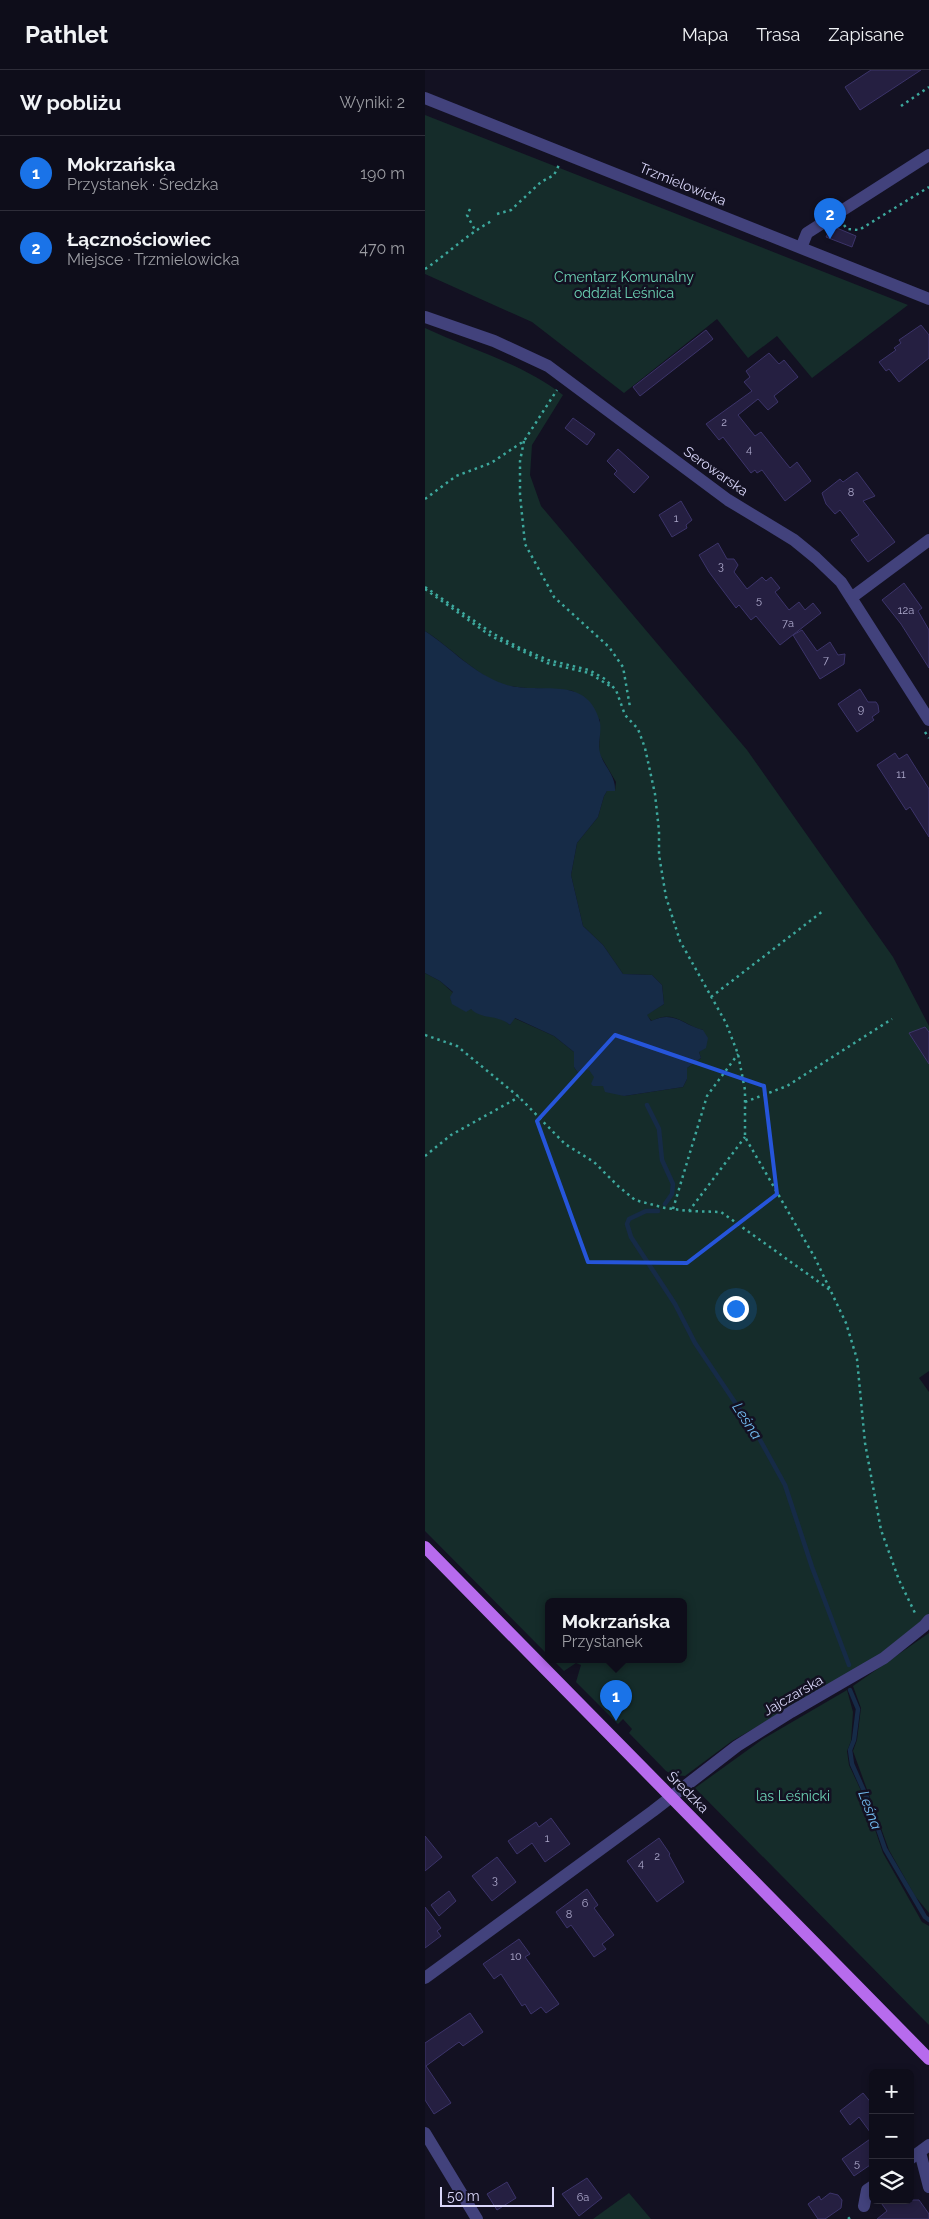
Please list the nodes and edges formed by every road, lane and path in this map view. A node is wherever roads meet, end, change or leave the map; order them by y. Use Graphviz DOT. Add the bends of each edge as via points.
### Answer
graph roads {
  1 [pos="929,87"];
  2 [pos="425,98"];
  3 [pos="901,106"];
  4 [pos="564,153"];
  5 [pos="929,154"];
  6 [pos="929,187"];
  7 [pos="470,209"];
  8 [pos="837,213"];
  9 [pos="497,214"];
  10 [pos="492,222"];
  11 [pos="475,230"];
  12 [pos="801,248"];
  13 [pos="425,268"];
  14 [pos="929,299"];
  15 [pos="425,317"];
  16 [pos="565,393"];
  17 [pos="524,441"];
  18 [pos="425,499"];
  19 [pos="929,540"];
  20 [pos="425,588"];
  21 [pos="851,598"];
  22 [pos="627,696"];
  23 [pos="629,706"];
  24 [pos="622,707"];
  25 [pos="926,725"];
  26 [pos="929,738"];
  27 [pos="823,911"];
  28 [pos="711,997"];
  29 [pos="892,1019"];
  30 [pos="425,1034"];
  31 [pos="738,1054"];
  32 [pos="519,1097"];
  33 [pos="745,1102"];
  34 [pos="745,1137"];
  35 [pos="425,1156"];
  36 [pos="673,1209"];
  37 [pos="689,1210"];
  38 [pos="831,1291"];
  39 [pos="425,1548"];
  40 [pos="926,1623"];
  41 [pos="672,1796"];
  42 [pos="425,1978"];
  43 [pos="929,2059"];
  44 [pos="425,2133"];
  45 [pos="920,2152"];
  46 [pos="929,2187"];
  47 [pos="869,2191"];
  48 [pos="864,2206"];
  49 [pos="477,2219"];
  1 -- 3 [label="path"];
  2 -- 4 [label="street, Trzmielowicka"];
  4 -- 9 [label="path" via="554,175 541,182 511,210"];
  4 -- 12 [label="street, Trzmielowicka"];
  5 -- 8 [label="street"];
  6 -- 8 [label="path" via="859,230 847,229"];
  7 -- 11 [label="path" via="467,214"];
  8 -- 12 [label="street" via="807,233"];
  10 -- 11 [label="path"];
  11 -- 13 [label="path"];
  12 -- 14 [label="street, Trzmielowicka"];
  15 -- 21 [label="street, Serowarska" via="548,366 728,500 794,540 841,582"];
  16 -- 17 [label="path" via="558,388"];
  17 -- 18 [label="path" via="491,463 456,476"];
  17 -- 22 [label="path" via="520,461 520,495 525,544 554,597 609,646 623,667"];
  19 -- 21 [label="street"];
  20 -- 24 [label="path" via="491,636 547,663 589,673 616,690"];
  21 -- 25 [label="street, Serowarska"];
  22 -- 23 [label="path"];
  22 -- 24 [label="path"];
  24 -- 28 [label="path" via="638,729 645,748 655,794 659,855 666,897 680,942"];
  25 -- 26 [label="path"];
  27 -- 28 [label="path"];
  28 -- 31 [label="path"];
  29 -- 33 [label="path" via="787,1086"];
  30 -- 32 [label="path" via="457,1046"];
  31 -- 33 [label="path"];
  31 -- 36 [label="path" via="707,1096"];
  32 -- 35 [label="path" via="451,1135"];
  32 -- 36 [label="path" via="565,1144 594,1162 635,1200"];
  33 -- 34 [label="path"];
  34 -- 37 [label="path"];
  34 -- 38 [label="path"];
  36 -- 37 [label="path"];
  37 -- 38 [label="path" via="721,1212"];
  38 -- 40 [label="path" via="847,1323 857,1359 865,1443 881,1530 911,1608"];
  39 -- 41 [label="main road, Średzka"];
  40 -- 41 [label="street, Jajczarska" via="884,1658 737,1746"];
  41 -- 42 [label="street, Jajczarska"];
  41 -- 43 [label="main road, Średzka"];
  44 -- 49 [label="street"];
  45 -- 46 [label="street"];
  47 -- 48 [label="street"];
}
